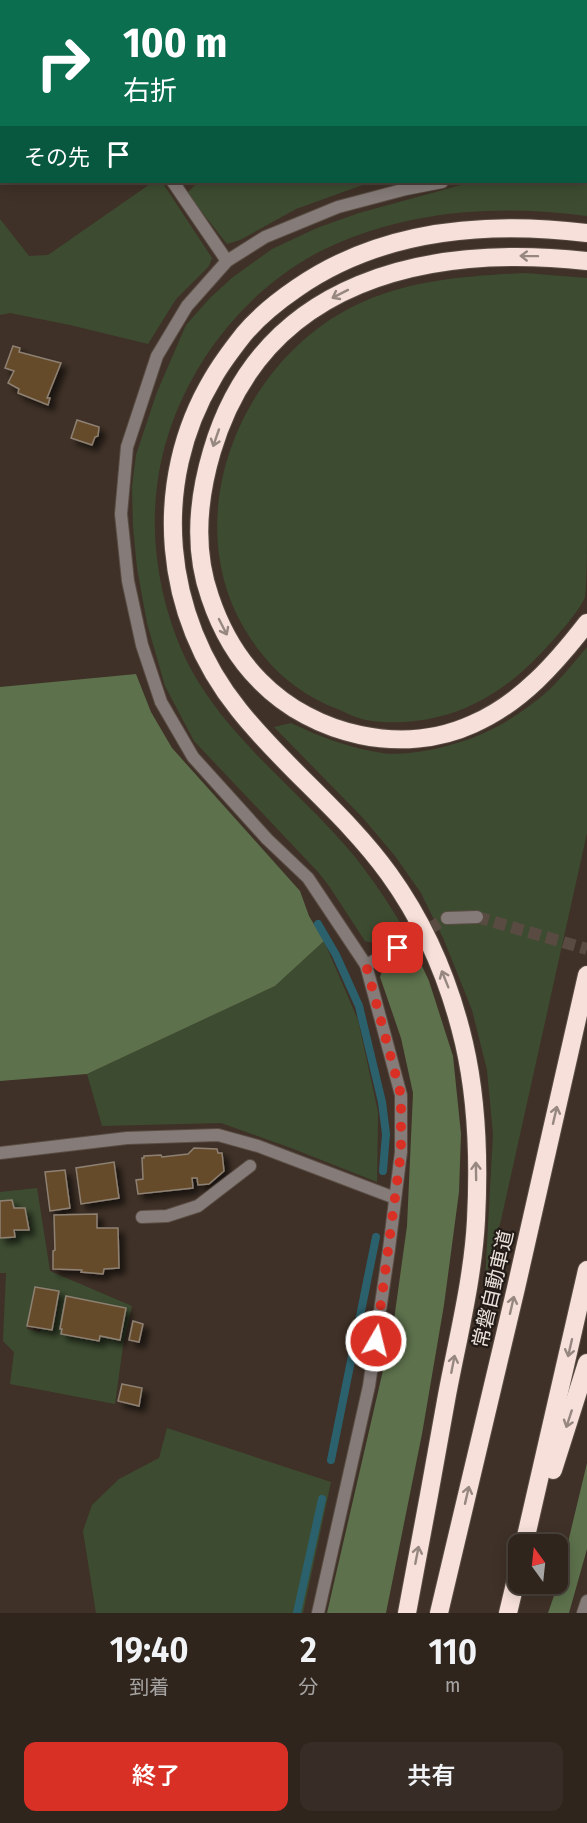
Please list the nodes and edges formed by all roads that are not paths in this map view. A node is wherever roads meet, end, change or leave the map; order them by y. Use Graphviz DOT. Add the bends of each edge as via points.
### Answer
graph roads {
  1 [pos="174,183"];
  2 [pos="437,183"];
  3 [pos="587,233"];
  4 [pos="227,261"];
  5 [pos="587,261"];
  6 [pos="587,623"];
  7 [pos="477,917"];
  8 [pos="447,918"];
  9 [pos="398,948"];
  10 [pos="366,965"];
  11 [pos="587,975"];
  12 [pos="0,1153"];
  13 [pos="250,1166"];
  14 [pos="395,1198"];
  15 [pos="142,1217"];
  16 [pos="587,1270"];
  17 [pos="587,1363"];
  18 [pos="528,1534"];
  19 [pos="530,1534"];
  20 [pos="513,1594"];
  21 [pos="587,1601"];
  22 [pos="318,1613"];
  23 [pos="407,1613"];
  24 [pos="439,1613"];
  25 [pos="507,1613"];
  26 [pos="584,1613"];
  1 -- 4 [label="street"];
  2 -- 4 [label="street" via="338,207 265,237"];
  23 -- 3 [label="highway, one-way" via="476,1221 474,1116 464,1045 431,945 390,875 363,841 258,733 202,653 175,564 172,502 188,435 212,379 250,327 303,284 358,254 426,236 496,228"];
  4 -- 10 [label="street" via="187,306 157,356 127,447 121,514 128,581 151,676 161,702 193,757 308,878"];
  5 -- 6 [label="highway, one-way" via="507,256 432,263 371,280 314,309 268,348 238,392 216,435 199,512 202,568 209,595 243,660 260,681 295,709 357,736 419,738 473,724 544,675"];
  7 -- 8 [label="street"];
  9 -- 10 [label="street"];
  10 -- 14 [label="street" via="401,1095 401,1152"];
  24 -- 11 [label="highway, 常磐自動車道, one-way"];
  12 -- 14 [label="street" via="127,1138 218,1135 258,1146"];
  13 -- 15 [label="street" via="198,1206 167,1216"];
  14 -- 22 [label="street" via="369,1386"];
  16 -- 18 [label="highway, one-way"];
  17 -- 19 [label="highway, one-way"];
  20 -- 25 [label="highway"];
  21 -- 26 [label="street"];
}
